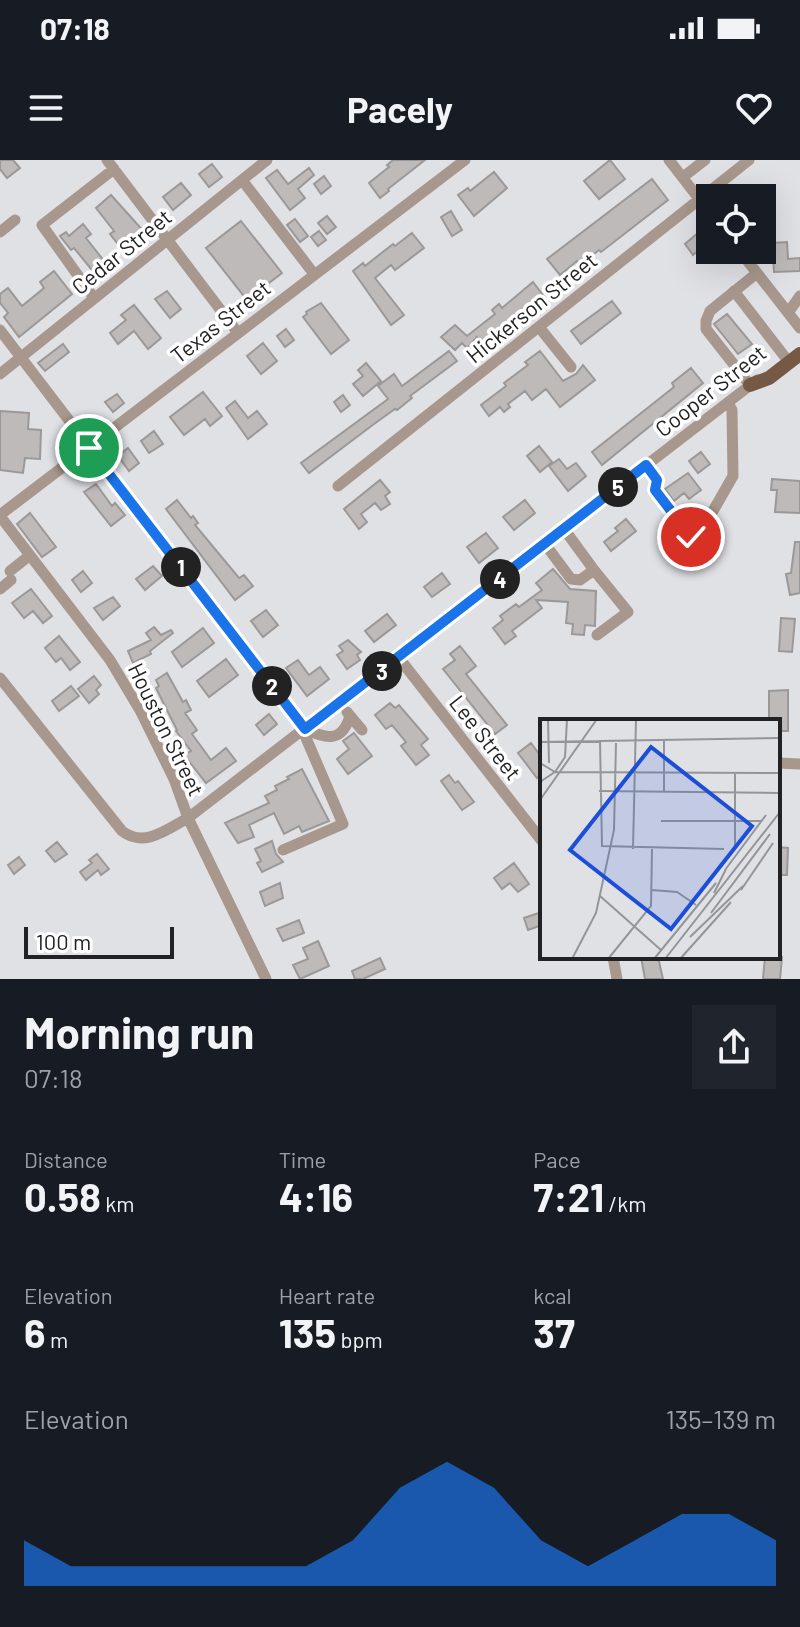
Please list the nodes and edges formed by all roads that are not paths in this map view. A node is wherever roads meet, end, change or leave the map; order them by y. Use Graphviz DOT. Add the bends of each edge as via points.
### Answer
graph roads {
  1 [pos="267,160"];
  2 [pos="465,160"];
  3 [pos="669,160"];
  4 [pos="705,160"];
  5 [pos="749,160"];
  6 [pos="110,165"];
  7 [pos="683,177"];
  8 [pos="242,180"];
  9 [pos="718,184"];
  10 [pos="696,195"];
  11 [pos="696,201"];
  12 [pos="15,220"];
  13 [pos="0,232"];
  14 [pos="168,239"];
  15 [pos="750,264"];
  16 [pos="757,273"];
  17 [pos="314,274"];
  18 [pos="734,291"];
  19 [pos="800,296"];
  20 [pos="94,298"];
  21 [pos="788,313"];
  22 [pos="539,327"];
  23 [pos="800,328"];
  24 [pos="0,330"];
  25 [pos="238,333"];
  26 [pos="800,346"];
  27 [pos="793,356"];
  28 [pos="20,358"];
  29 [pos="571,367"];
  30 [pos="0,374"];
  31 [pos="750,385"];
  32 [pos="728,403"];
  33 [pos="89,448"];
  34 [pos="646,465"];
  35 [pos="338,486"];
  36 [pos="0,516"];
  37 [pos="564,529"];
  38 [pos="545,544"];
  39 [pos="29,556"];
  40 [pos="594,570"];
  41 [pos="0,589"];
  42 [pos="597,635"];
  43 [pos="399,658"];
  44 [pos="0,678"];
  45 [pos="341,703"];
  46 [pos="350,716"];
  47 [pos="304,730"];
  48 [pos="362,730"];
  49 [pos="780,763"];
  50 [pos="800,764"];
  51 [pos="188,818"];
  52 [pos="540,838"];
  53 [pos="283,850"];
  54 [pos="613,959"];
  55 [pos="266,979"];
  56 [pos="617,979"];
  1 -- 8 [label="street, Cedar Street"];
  2 -- 17 [label="street, Texas Street"];
  3 -- 7 [label="street"];
  4 -- 7 [label="street"];
  5 -- 9 [label="street, Hickerson Street"];
  6 -- 14 [label="street"];
  6 -- 20 [label="street" via="42,225"];
  7 -- 10 [label="street"];
  8 -- 14 [label="street, Cedar Street"];
  8 -- 17 [label="street"];
  11 -- 22 [label="street, Hickerson Street"];
  12 -- 13 [label="street"];
  14 -- 20 [label="street, Cedar Street"];
  14 -- 25 [label="street"];
  15 -- 16 [label="street"];
  16 -- 18 [label="street"];
  16 -- 21 [label="street"];
  17 -- 25 [label="street, Texas Street"];
  18 -- 27 [label="street"];
  18 -- 31 [label="street" via="710,311 706,329"];
  19 -- 21 [label="street"];
  20 -- 28 [label="street, Cedar Street"];
  21 -- 23 [label="street"];
  22 -- 29 [label="street"];
  22 -- 35 [label="street, Hickerson Street"];
  24 -- 28 [label="street"];
  25 -- 33 [label="street, Texas Street"];
  26 -- 27 [label="street, Cooper Street"];
  27 -- 31 [label="main road" via="769,378"];
  28 -- 30 [label="street, Cedar Street"];
  28 -- 33 [label="street"];
  31 -- 32 [label="street, Cooper Street"];
  32 -- 34 [label="street, Cooper Street"];
  32 -- 34 [label="street" via="733,476 691,537 655,490 657,480"];
  33 -- 36 [label="street, Texas Street"];
  33 -- 47 [label="street"];
  34 -- 37 [label="street, Cooper Street"];
  36 -- 39 [label="street, Houston Street"];
  37 -- 38 [label="street, Cooper Street"];
  37 -- 40 [label="street"];
  38 -- 40 [label="street" via="571,579 580,580"];
  38 -- 43 [label="street, Cooper Street"];
  39 -- 41 [label="street"];
  39 -- 51 [label="street, Houston Street" via="110,660 174,779"];
  40 -- 42 [label="street" via="628,612"];
  43 -- 45 [label="street, Cooper Street"];
  43 -- 52 [label="street, Lee Street"];
  44 -- 51 [label="street, Cooper Street" via="131,838 149,839"];
  45 -- 46 [label="street"];
  45 -- 47 [label="street, Cooper Street"];
  46 -- 47 [label="street" via="335,736 323,738"];
  46 -- 48 [label="street"];
  47 -- 51 [label="street, Cooper Street"];
  47 -- 53 [label="street" via="343,824"];
  49 -- 50 [label="street"];
  51 -- 55 [label="street, Houston Street"];
  54 -- 56 [label="street"];
}
